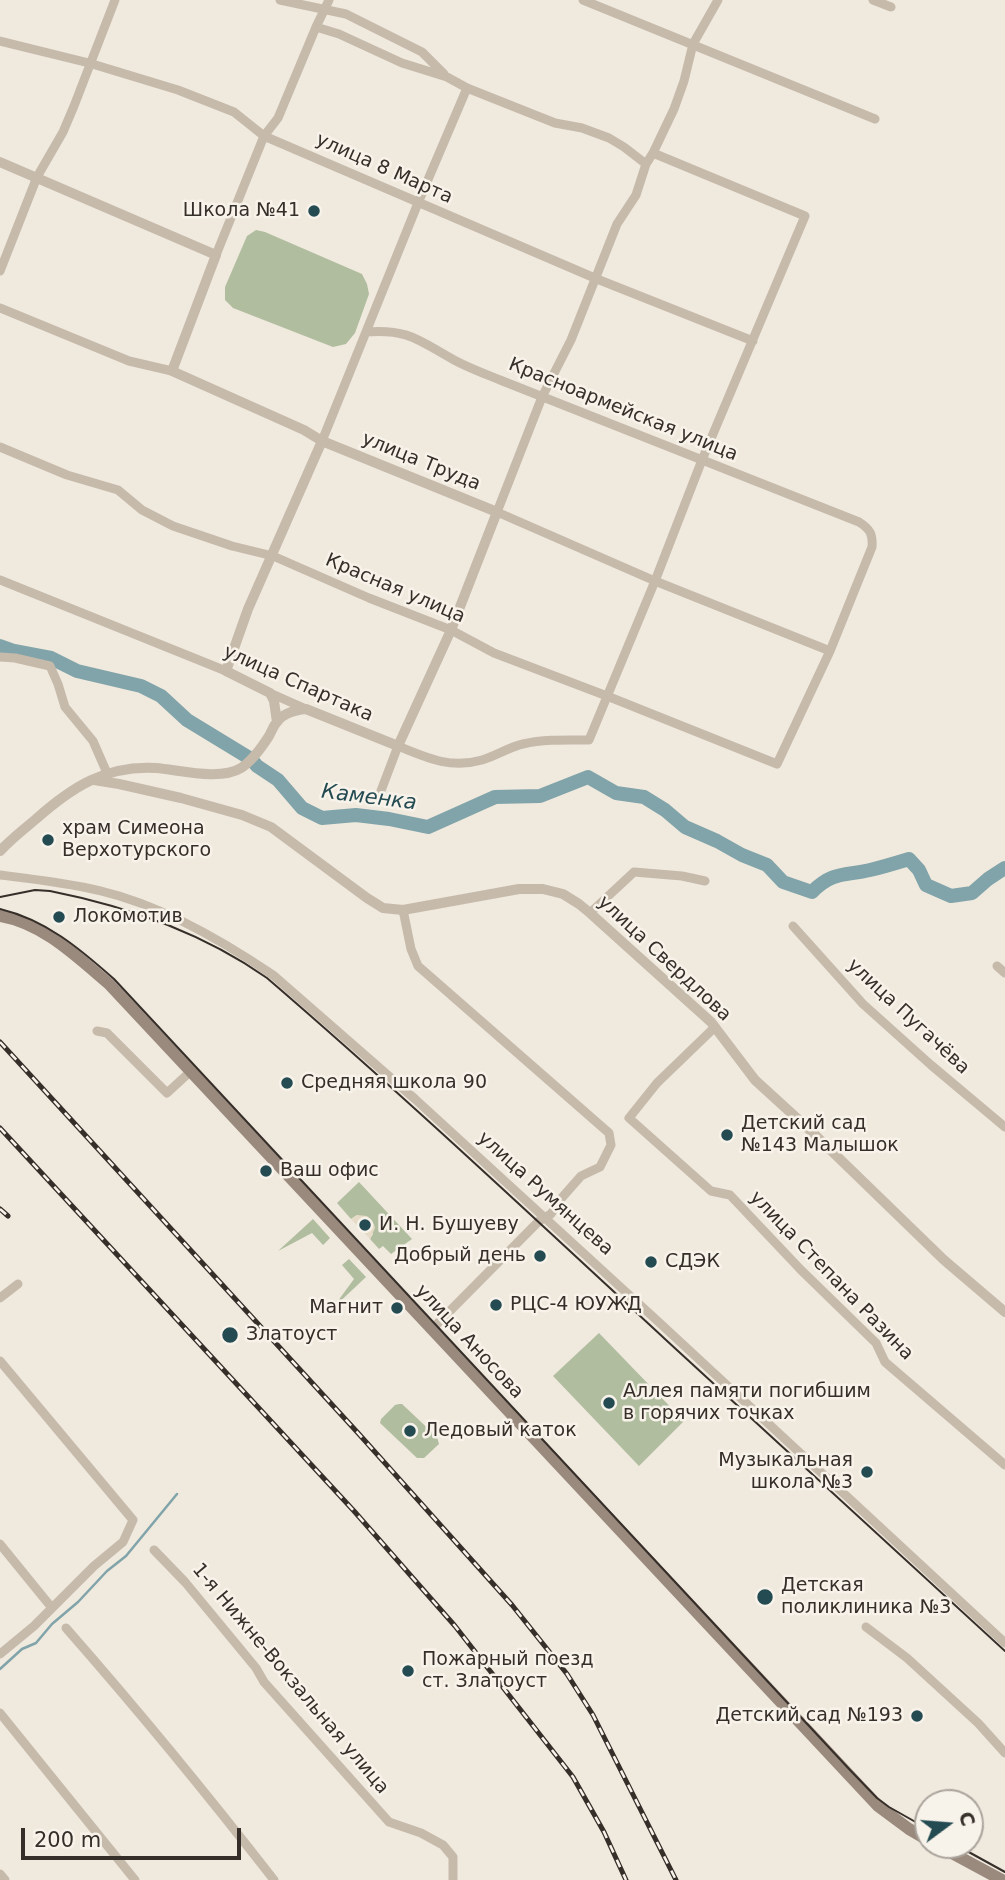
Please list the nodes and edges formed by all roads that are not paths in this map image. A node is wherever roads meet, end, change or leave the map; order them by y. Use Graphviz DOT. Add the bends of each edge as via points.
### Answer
graph roads {
  1 [pos="115,0"];
  2 [pos="280,0"];
  3 [pos="583,0"];
  4 [pos="718,0"];
  5 [pos="873,0"];
  6 [pos="327,4"];
  7 [pos="891,7"];
  8 [pos="316,27"];
  9 [pos="0,41"];
  10 [pos="693,44"];
  11 [pos="89,63"];
  12 [pos="447,77"];
  13 [pos="467,88"];
  14 [pos="875,118"];
  15 [pos="264,136"];
  16 [pos="653,153"];
  17 [pos="0,162"];
  18 [pos="646,164"];
  19 [pos="37,177"];
  20 [pos="418,203"];
  21 [pos="216,255"];
  22 [pos="0,271"];
  23 [pos="597,279"];
  24 [pos="0,308"];
  25 [pos="366,332"];
  26 [pos="753,341"];
  27 [pos="172,371"];
  28 [pos="542,397"];
  29 [pos="322,441"];
  30 [pos="0,447"];
  31 [pos="702,460"];
  32 [pos="497,512"];
  33 [pos="273,556"];
  34 [pos="0,580"];
  35 [pos="655,581"];
  36 [pos="451,630"];
  37 [pos="830,651"];
  38 [pos="0,657"];
  39 [pos="226,671"];
  40 [pos="270,693"];
  41 [pos="607,696"];
  42 [pos="306,709"];
  43 [pos="276,722"];
  44 [pos="398,746"];
  45 [pos="107,773"];
  46 [pos="91,780"];
  47 [pos="379,796"];
  48 [pos="0,851"];
  49 [pos="0,875"];
  50 [pos="705,881"];
  51 [pos="403,910"];
  52 [pos="590,913"];
  53 [pos="0,916"];
  54 [pos="793,926"];
  55 [pos="997,966"];
  56 [pos="1005,973"];
  57 [pos="715,1027"];
  58 [pos="97,1031"];
  59 [pos="191,1070"];
  60 [pos="1005,1127"];
  61 [pos="545,1217"];
  62 [pos="18,1284"];
  63 [pos="0,1298"];
  64 [pos="1005,1312"];
  65 [pos="432,1329"];
  66 [pos="0,1361"];
  67 [pos="1005,1465"];
  68 [pos="0,1544"];
  69 [pos="154,1550"];
  70 [pos="52,1608"];
  71 [pos="866,1627"];
  72 [pos="66,1628"];
  73 [pos="1005,1643"];
  74 [pos="0,1654"];
  75 [pos="0,1713"];
  76 [pos="1005,1754"];
  77 [pos="914,1832"];
  78 [pos="963,1859"];
  79 [pos="0,1874"];
  80 [pos="5,1880"];
  81 [pos="135,1880"];
  82 [pos="274,1880"];
  83 [pos="453,1880"];
  84 [pos="1002,1880"];
  1 -- 11 [label="street"];
  2 -- 6 [label="street"];
  3 -- 10 [label="street"];
  4 -- 10 [label="street"];
  5 -- 7 [label="street"];
  6 -- 8 [label="street"];
  6 -- 12 [label="street" via="422,52"];
  8 -- 12 [label="street"];
  8 -- 15 [label="street" via="278,118"];
  9 -- 11 [label="street, улица 8 Марта"];
  10 -- 14 [label="street"];
  10 -- 16 [label="street" via="680,95"];
  11 -- 15 [label="street, улица 8 Марта" via="234,112"];
  11 -- 19 [label="street" via="63,132"];
  12 -- 13 [label="street"];
  13 -- 18 [label="street" via="555,123 609,138"];
  13 -- 20 [label="street"];
  15 -- 20 [label="street, улица 8 Марта"];
  15 -- 21 [label="street"];
  16 -- 18 [label="street"];
  16 -- 26 [label="street" via="805,216"];
  17 -- 19 [label="street"];
  18 -- 23 [label="street"];
  19 -- 21 [label="street"];
  19 -- 22 [label="street"];
  20 -- 23 [label="street, улица 8 Марта"];
  20 -- 25 [label="street"];
  21 -- 27 [label="street"];
  23 -- 26 [label="street, улица 8 Марта"];
  23 -- 28 [label="street"];
  24 -- 27 [label="street, улица Труда" via="129,361"];
  25 -- 28 [label="street, Красноармейская улица" via="410,335 456,361"];
  25 -- 29 [label="street"];
  26 -- 31 [label="street"];
  27 -- 29 [label="street, улица Труда"];
  28 -- 31 [label="street, Красноармейская улица"];
  28 -- 32 [label="street"];
  29 -- 32 [label="street, улица Труда"];
  29 -- 33 [label="street"];
  30 -- 33 [label="street, Красная улица" via="118,491 173,526"];
  31 -- 35 [label="street"];
  31 -- 37 [label="street, Красноармейская улица" via="868,528 872,547"];
  32 -- 35 [label="street, улица Труда"];
  32 -- 36 [label="street"];
  33 -- 36 [label="street, Красная улица"];
  33 -- 39 [label="street"];
  34 -- 39 [label="street, улица Спартака"];
  35 -- 37 [label="street, улица Труда"];
  35 -- 41 [label="street"];
  36 -- 41 [label="street, Красная улица" via="494,653"];
  36 -- 44 [label="street"];
  37 -- 41 [label="street, Красная улица" via="777,764"];
  38 -- 45 [label="street" via="50,666 65,707 93,741"];
  39 -- 40 [label="street, улица Спартака"];
  40 -- 42 [label="street, улица Спартака"];
  40 -- 43 [label="street"];
  41 -- 44 [label="street, улица Спартака" via="589,740 545,740 463,764 430,760"];
  42 -- 43 [label="street"];
  42 -- 44 [label="street, улица Спартака"];
  43 -- 45 [label="street" via="251,759 229,773 134,768"];
  44 -- 47 [label="street"];
  45 -- 46 [label="street"];
  46 -- 48 [label="street" via="60,797"];
  46 -- 51 [label="street" via="181,798 271,827 367,898 383,908"];
  49 -- 61 [label="street, улица Румянцева" via="135,901 250,959 312,1007"];
  50 -- 52 [label="street" via="634,872"];
  51 -- 52 [label="street, улица Свердлова" via="519,889 543,889 563,894"];
  51 -- 61 [label="street" via="418,966 608,1133 611,1145 600,1167 581,1176"];
  52 -- 57 [label="street, улица Свердлова"];
  53 -- 59 [label="main road, улица Аносова" via="40,931 71,951"];
  54 -- 60 [label="street, улица Пугачёва" via="863,1004"];
  55 -- 56 [label="street"];
  57 -- 64 [label="street, улица Свердлова" via="755,1080"];
  57 -- 67 [label="street, улица Степана Разина" via="657,1083 629,1118 711,1191 730,1195 876,1343 886,1362"];
  58 -- 59 [label="street" via="107,1033 167,1093"];
  59 -- 65 [label="main road, улица Аносова"];
  61 -- 65 [label="street"];
  61 -- 73 [label="street, улица Румянцева"];
  62 -- 63 [label="street"];
  65 -- 77 [label="main road, улица Аносова" via="878,1806"];
  66 -- 70 [label="street" via="133,1520 122,1542"];
  68 -- 70 [label="street"];
  69 -- 83 [label="street, 1-я Нижне-Вокзальная улица" via="389,1822 443,1845 453,1857"];
  70 -- 74 [label="street"];
  71 -- 76 [label="street" via="978,1723"];
  72 -- 82 [label="street"];
  75 -- 81 [label="street"];
  78 -- 84 [label="main road"];
  79 -- 80 [label="street"];
}
